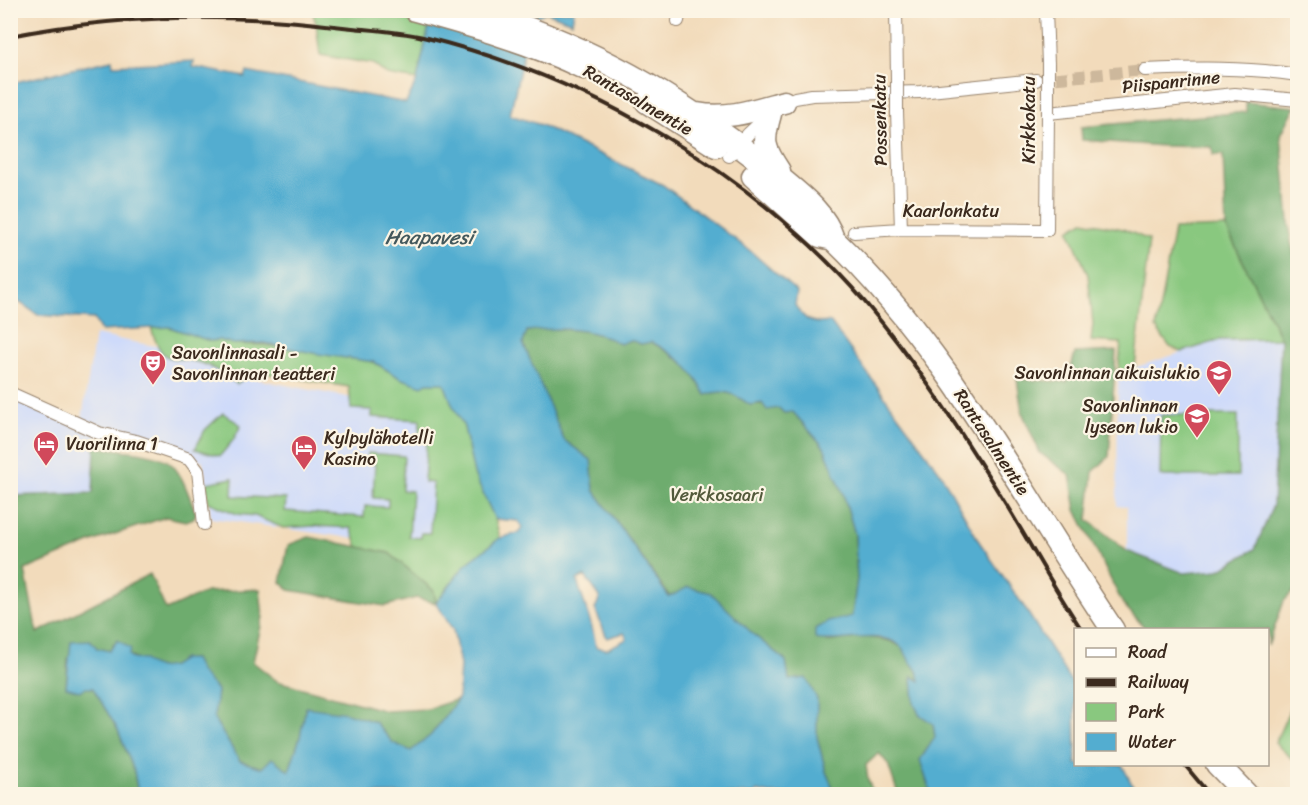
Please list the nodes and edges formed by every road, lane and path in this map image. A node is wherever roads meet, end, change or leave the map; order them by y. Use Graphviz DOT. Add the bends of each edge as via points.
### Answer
graph roads {
  1 [pos="470,10"];
  2 [pos="896,10"];
  3 [pos="1046,10"];
  4 [pos="418,11"];
  5 [pos="548,43"];
  6 [pos="1144,70"];
  7 [pos="1298,75"];
  8 [pos="1036,80"];
  9 [pos="1298,100"];
  10 [pos="777,108"];
  11 [pos="1048,113"];
  12 [pos="696,114"];
  13 [pos="734,151"];
  14 [pos="790,187"];
  15 [pos="901,229"];
  16 [pos="1047,230"];
  17 [pos="843,239"];
  18 [pos="10,393"];
  19 [pos="204,524"];
  20 [pos="1112,628"];
  21 [pos="1217,766"];
  22 [pos="1246,795"];
  1 -- 5 [label="highway" via="506,20"];
  2 -- 15 [label="street, Possenkatu, bridge"];
  3 -- 11 [label="street, Kirkkokatu, bridge"];
  4 -- 5 [label="highway, Rantasalmentie"];
  5 -- 12 [label="highway, Rantasalmentie" via="611,65"];
  5 -- 13 [label="highway, Rantasalmentie" via="693,131"];
  6 -- 7 [label="street" via="1209,68"];
  8 -- 10 [label="street" via="920,92 812,95"];
  9 -- 11 [label="street, Piispanrinne" via="1235,94"];
  10 -- 12 [label="highway" via="725,117"];
  10 -- 13 [label="street"];
  10 -- 14 [label="highway" via="764,134 765,147"];
  11 -- 16 [label="street, Kirkkokatu"];
  12 -- 13 [label="highway, Rantasalmentie"];
  13 -- 14 [label="highway, Rantasalmentie"];
  13 -- 17 [label="highway, Rantasalmentie" via="820,236"];
  14 -- 17 [label="highway, Rantasalmentie"];
  15 -- 16 [label="street, Kaarlonkatu"];
  15 -- 17 [label="street, Kaarlonkatu"];
  17 -- 20 [label="highway, Rantasalmentie" via="961,392"];
  18 -- 19 [label="street" via="99,433 189,459 198,471"];
  21 -- 22 [label="highway"];
}
